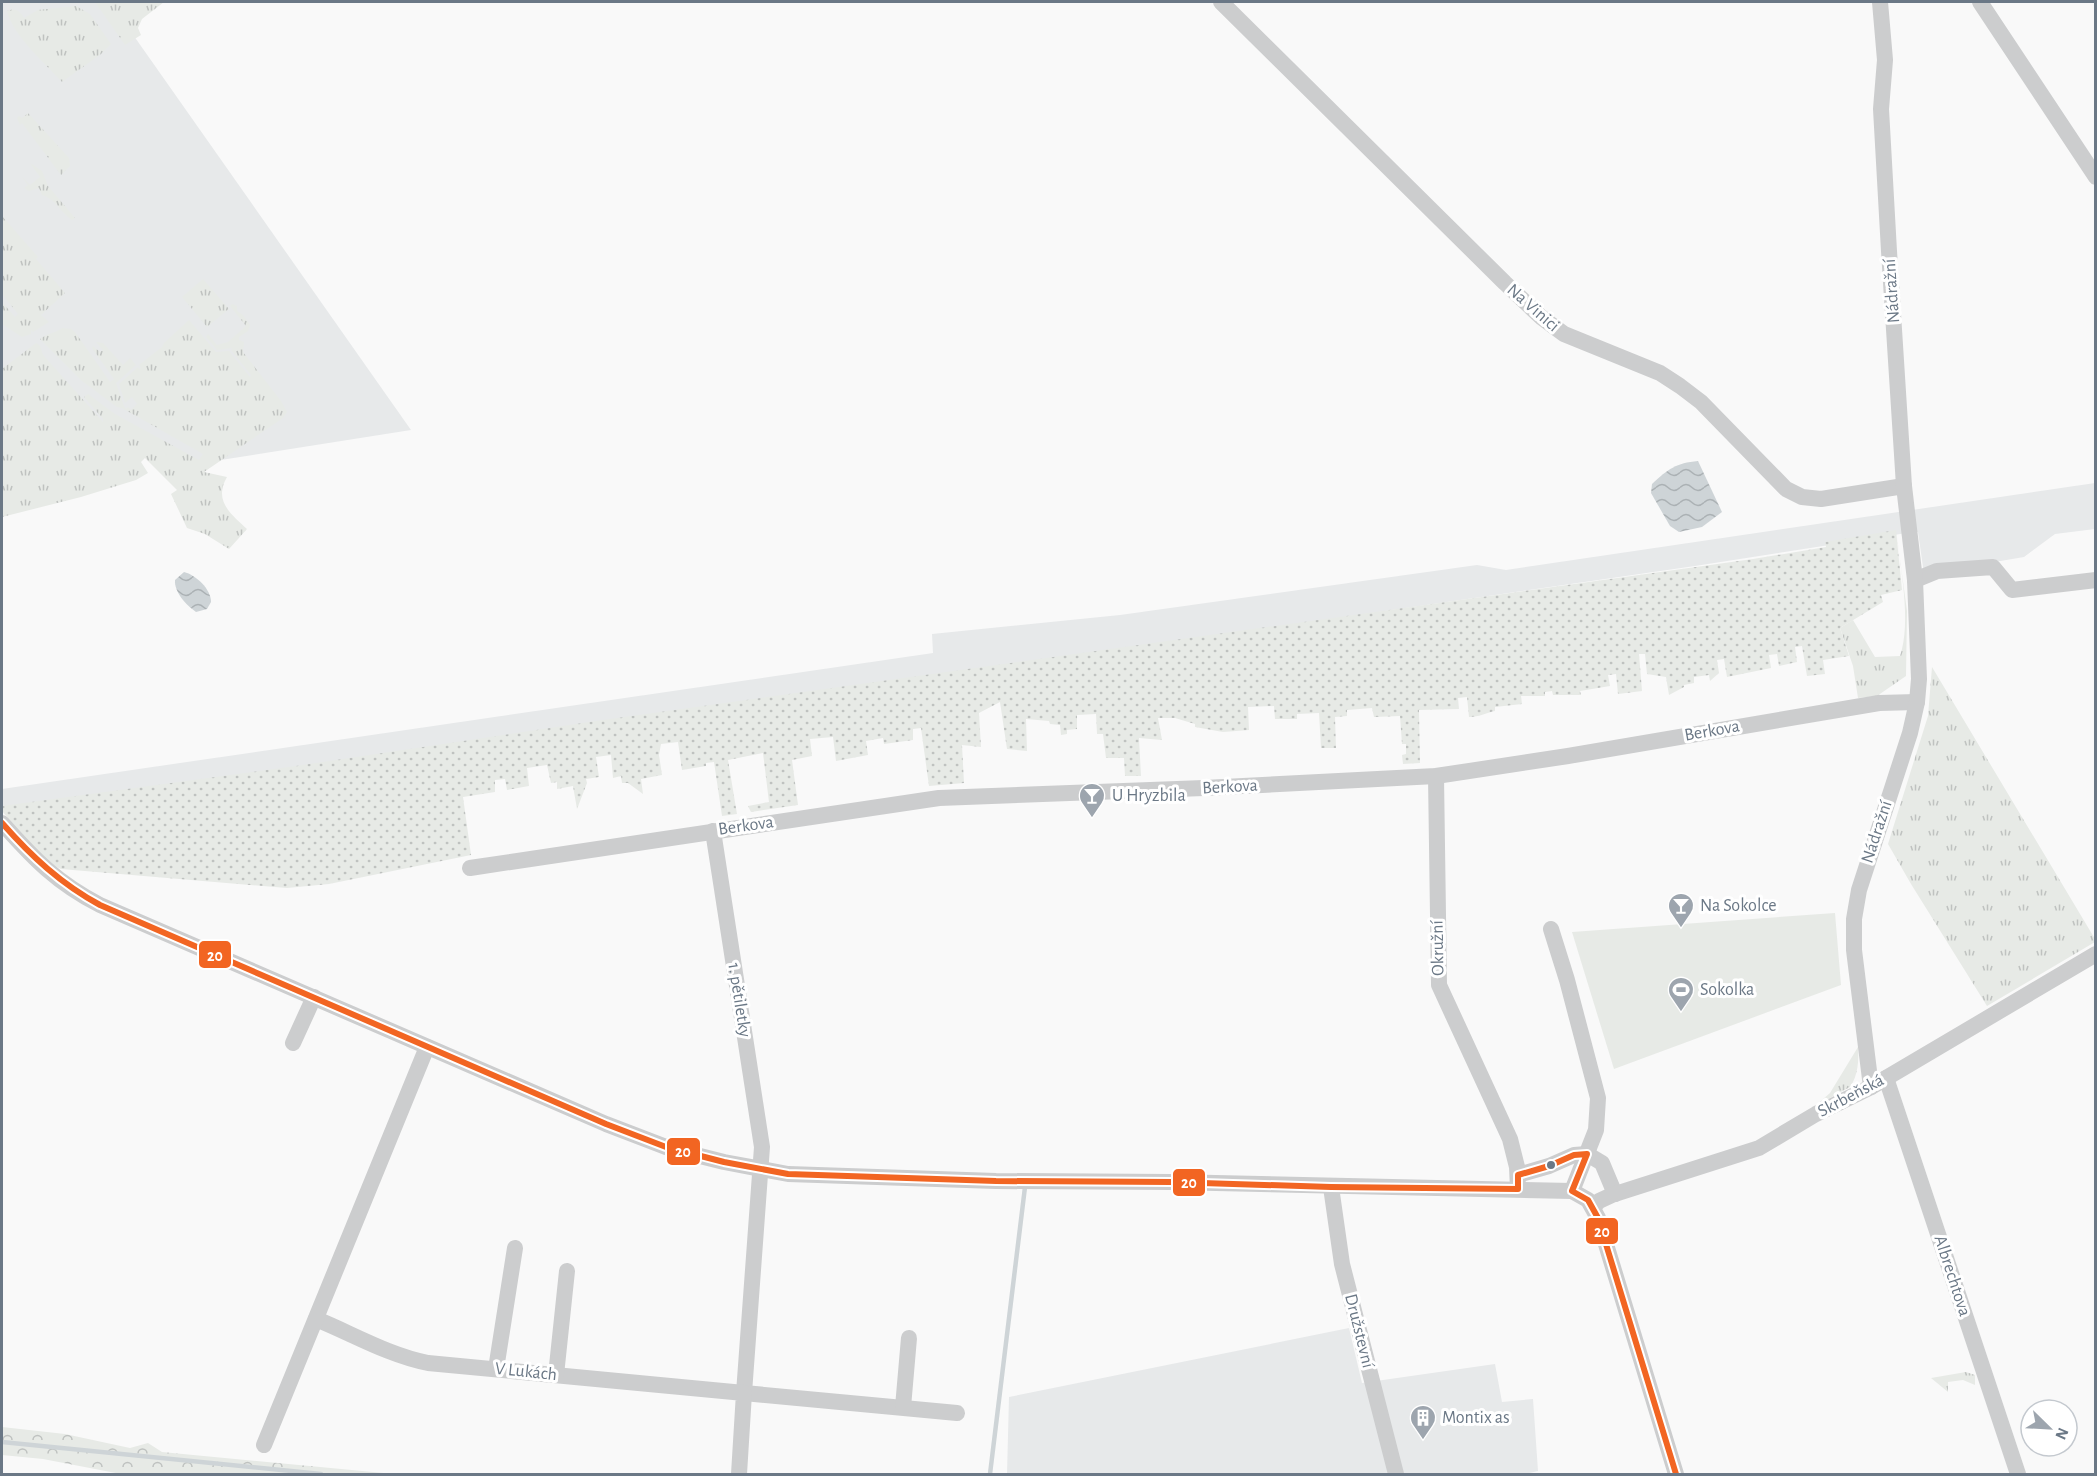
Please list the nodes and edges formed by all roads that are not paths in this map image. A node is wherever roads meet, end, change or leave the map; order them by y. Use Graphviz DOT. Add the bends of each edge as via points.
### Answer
graph roads {
  1 [pos="1221,2"];
  2 [pos="1880,2"];
  3 [pos="1980,2"];
  4 [pos="2096,177"];
  5 [pos="1904,486"];
  6 [pos="1915,580"];
  7 [pos="2096,580"];
  8 [pos="1917,702"];
  9 [pos="1436,776"];
  10 [pos="2,823"];
  11 [pos="712,831"];
  12 [pos="470,868"];
  13 [pos="1551,929"];
  14 [pos="2096,954"];
  15 [pos="314,998"];
  16 [pos="293,1043"];
  17 [pos="427,1047"];
  18 [pos="1886,1078"];
  19 [pos="1871,1087"];
  20 [pos="1587,1154"];
  21 [pos="761,1169"];
  22 [pos="1518,1182"];
  23 [pos="1331,1187"];
  24 [pos="1572,1191"];
  25 [pos="1615,1194"];
  26 [pos="1593,1207"];
  27 [pos="515,1248"];
  28 [pos="567,1271"];
  29 [pos="316,1319"];
  30 [pos="909,1338"];
  31 [pos="496,1369"];
  32 [pos="556,1375"];
  33 [pos="744,1393"];
  34 [pos="903,1407"];
  35 [pos="957,1413"];
  36 [pos="264,1445"];
  37 [pos="739,1474"];
  38 [pos="1396,1474"];
  39 [pos="1676,1474"];
  40 [pos="2018,1474"];
  1 -- 5 [label="street, Na Vinici" via="1505,283 1564,334 1660,373 1680,386 1701,402 1786,489 1802,497 1821,499"];
  2 -- 5 [label="street, Nádražní" via="1885,60 1881,109"];
  3 -- 4 [label="street"];
  5 -- 6 [label="street, Nádražní"];
  6 -- 7 [label="street" via="1937,571 1992,567 2012,590"];
  6 -- 8 [label="street, Nádražní"];
  8 -- 9 [label="street, Berkova" via="1879,703"];
  8 -- 19 [label="street, Nádražní" via="1859,890 1854,919 1854,950"];
  9 -- 11 [label="street, Berkova" via="939,798"];
  9 -- 22 [label="street, Okružní" via="1439,985 1505,1128"];
  10 -- 15 [label="street" via="39,864 83,896"];
  11 -- 12 [label="street, Berkova"];
  11 -- 21 [label="street, 1. pětiletky" via="761,1136"];
  13 -- 20 [label="street" via="1598,1098 1596,1130"];
  14 -- 18 [label="street, Skrbeňská"];
  15 -- 16 [label="street"];
  15 -- 17 [label="street"];
  17 -- 21 [label="street" via="636,1136 696,1155"];
  17 -- 29 [label="street"];
  18 -- 19 [label="street, Skrbeňská"];
  18 -- 40 [label="street, Albrechtova"];
  19 -- 25 [label="street, Skrbeňská" via="1759,1148"];
  20 -- 22 [label="street" via="1574,1155"];
  20 -- 24 [label="street"];
  20 -- 25 [label="street" via="1602,1163"];
  21 -- 23 [label="street" via="984,1180"];
  21 -- 33 [label="street"];
  22 -- 23 [label="street"];
  22 -- 24 [label="street"];
  23 -- 38 [label="street, Družstevní" via="1342,1264"];
  24 -- 26 [label="street" via="1584,1196"];
  25 -- 26 [label="street, Skrbeňská"];
  26 -- 39 [label="street"];
  27 -- 31 [label="street"];
  28 -- 32 [label="street"];
  29 -- 31 [label="street, V Lukách" via="349,1336 416,1360"];
  29 -- 36 [label="street"];
  30 -- 34 [label="street"];
  31 -- 32 [label="street, V Lukách"];
  32 -- 33 [label="street, V Lukách"];
  33 -- 34 [label="street, V Lukách"];
  33 -- 37 [label="street"];
  34 -- 35 [label="street, V Lukách"];
}
